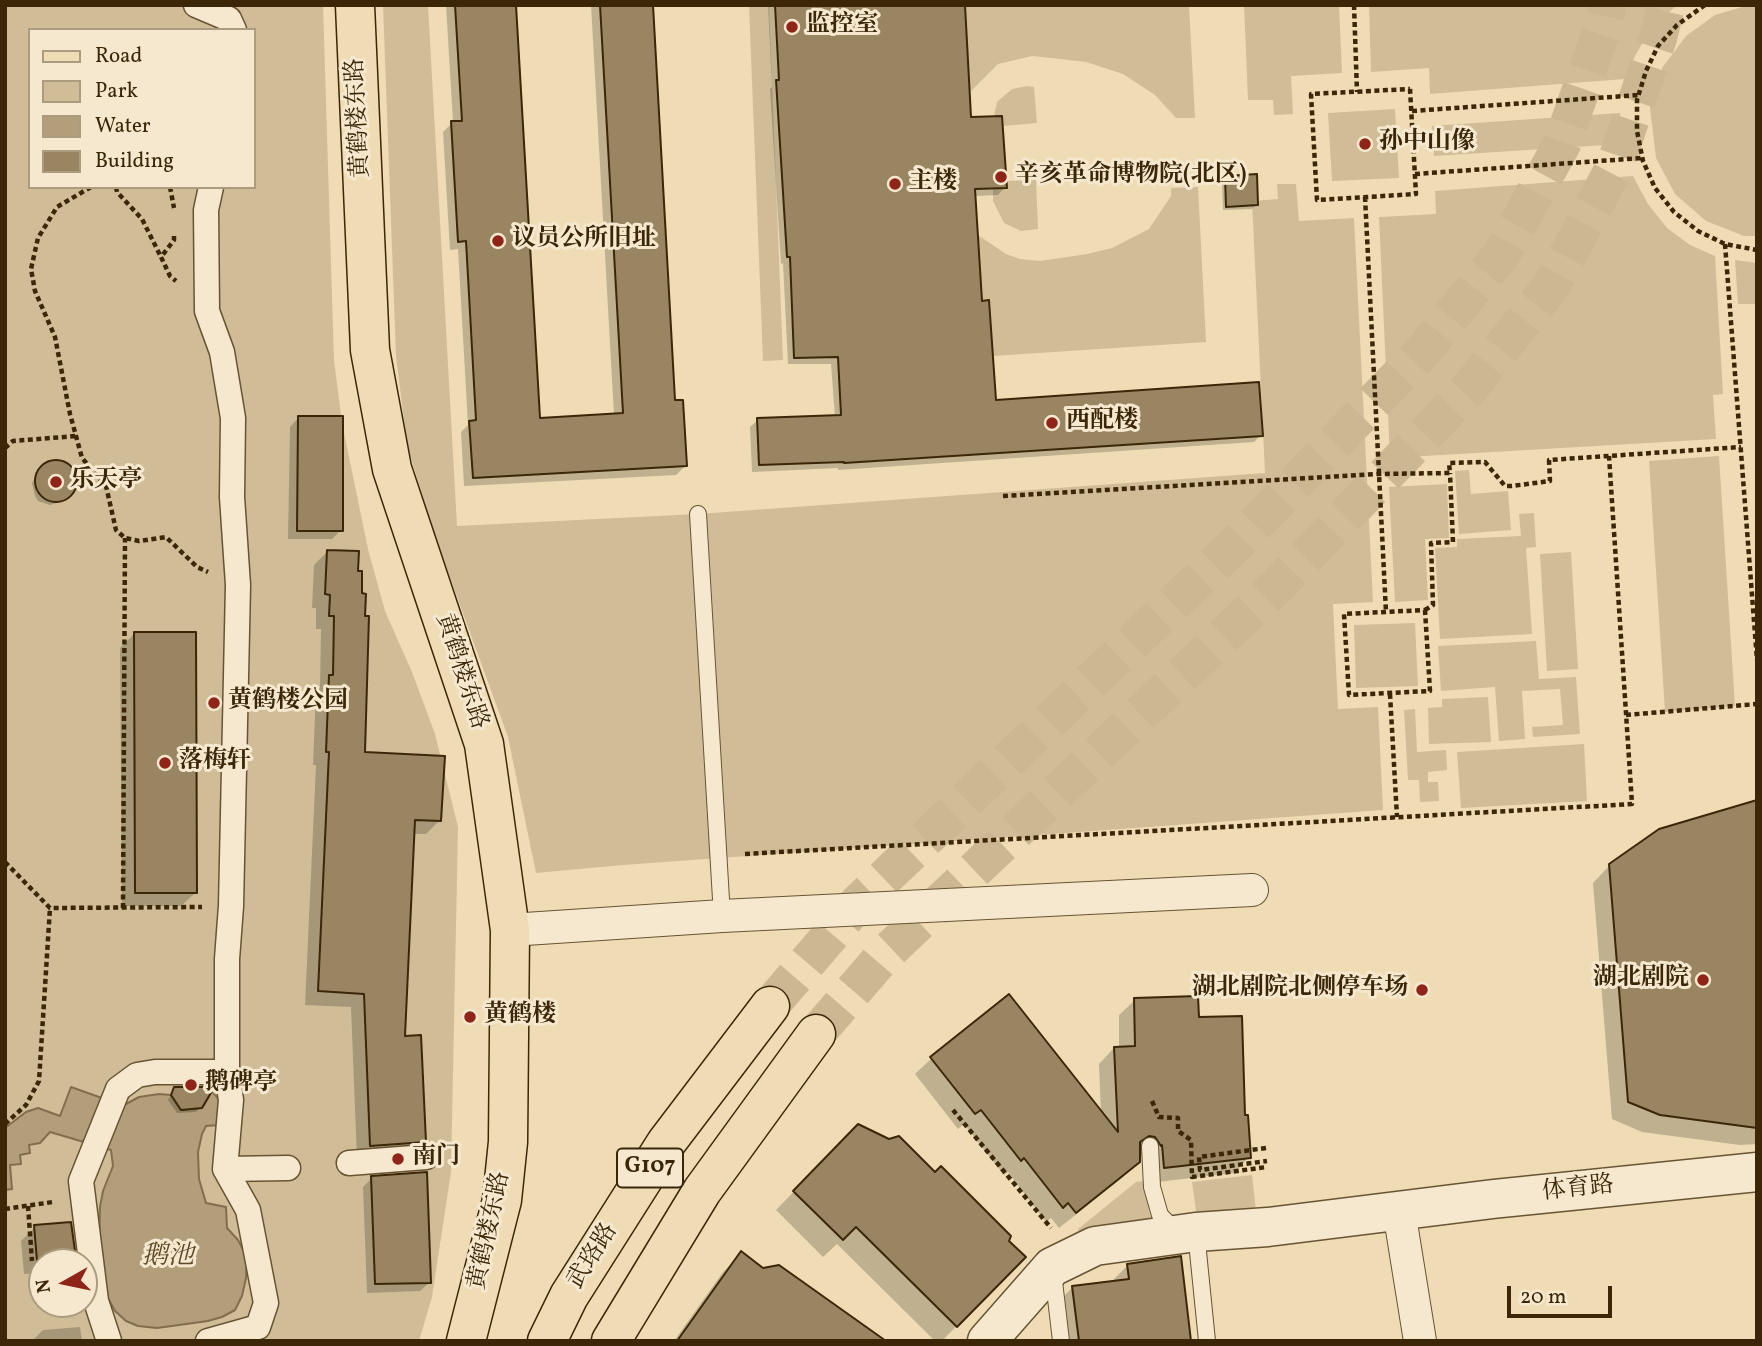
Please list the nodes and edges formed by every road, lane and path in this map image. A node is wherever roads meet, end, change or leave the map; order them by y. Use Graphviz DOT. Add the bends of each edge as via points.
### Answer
graph roads {
  1 [pos="196,5"];
  2 [pos="355,5"];
  3 [pos="1354,5"];
  4 [pos="1704,5"];
  5 [pos="233,28"];
  6 [pos="1357,92"];
  7 [pos="1639,95"];
  8 [pos="1412,111"];
  9 [pos="1642,158"];
  10 [pos="1415,174"];
  11 [pos="88,189"];
  12 [pos="116,189"];
  13 [pos="211,189"];
  14 [pos="1365,197"];
  15 [pos="1725,244"];
  16 [pos="1757,250"];
  17 [pos="162,257"];
  18 [pos="76,436"];
  19 [pos="1741,447"];
  20 [pos="5,448"];
  21 [pos="1609,456"];
  22 [pos="1450,473"];
  23 [pos="1378,474"];
  24 [pos="1003,496"];
  25 [pos="698,514"];
  26 [pos="125,538"];
  27 [pos="238,585"];
  28 [pos="1425,610"];
  29 [pos="1386,612"];
  30 [pos="1757,660"];
  31 [pos="1390,694"];
  32 [pos="1757,704"];
  33 [pos="1626,715"];
  34 [pos="1397,817"];
  35 [pos="719,855"];
  36 [pos="5,862"];
  37 [pos="1252,890"];
  38 [pos="231,906"];
  39 [pos="50,908"];
  40 [pos="123,908"];
  41 [pos="722,916"];
  42 [pos="510,930"];
  43 [pos="770,1006"];
  44 [pos="816,1034"];
  45 [pos="227,1072"];
  46 [pos="1152,1101"];
  47 [pos="953,1110"];
  48 [pos="5,1124"];
  49 [pos="1150,1146"];
  50 [pos="1266,1148"];
  51 [pos="426,1157"];
  52 [pos="349,1163"];
  53 [pos="288,1168"];
  54 [pos="225,1169"];
  55 [pos="1757,1172"];
  56 [pos="82,1198"];
  57 [pos="28,1206"];
  58 [pos="5,1209"];
  59 [pos="1399,1211"];
  60 [pos="1186,1233"];
  61 [pos="31,1248"];
  62 [pos="1055,1251"];
  63 [pos="109,1341"];
  64 [pos="208,1341"];
  65 [pos="466,1341"];
  66 [pos="547,1341"];
  67 [pos="611,1341"];
  68 [pos="987,1341"];
  69 [pos="1061,1341"];
  70 [pos="1207,1341"];
  71 [pos="1420,1341"];
  1 -- 5 [label="street" via="229,19"];
  2 -- 42 [label="main road, 黄鹤楼东路" via="370,350 392,469 484,744"];
  3 -- 6 [label="path"];
  4 -- 7 [label="path" via="1658,46"];
  6 -- 8 [label="path" via="1410,89"];
  6 -- 14 [label="path" via="1311,94 1317,200"];
  7 -- 8 [label="path"];
  7 -- 9 [label="path" via="1637,131"];
  8 -- 10 [label="path"];
  9 -- 10 [label="path"];
  9 -- 15 [label="path" via="1655,188 1674,212"];
  10 -- 14 [label="path" via="1416,194"];
  11 -- 18 [label="path" via="57,207 38,238 32,269 35,291 55,337"];
  12 -- 17 [label="path" via="142,219"];
  13 -- 27 [label="street" via="206,210 207,311 222,352 233,418"];
  14 -- 23 [label="path"];
  15 -- 16 [label="path"];
  15 -- 19 [label="path"];
  18 -- 20 [label="path" via="13,441"];
  18 -- 26 [label="path" via="82,458 106,486 116,530"];
  19 -- 21 [label="path"];
  19 -- 30 [label="path"];
  21 -- 22 [label="path" via="1549,460 1550,481 1512,486 1505,486 1485,462 1449,463"];
  21 -- 33 [label="path"];
  22 -- 23 [label="path"];
  22 -- 28 [label="path" via="1453,542 1431,543 1433,606"];
  23 -- 24 [label="path"];
  23 -- 29 [label="path"];
  25 -- 35 [label="lane"];
  26 -- 27 [label="path" via="166,537 197,567"];
  26 -- 40 [label="path"];
  27 -- 38 [label="street"];
  28 -- 29 [label="path"];
  28 -- 31 [label="path" via="1430,691"];
  29 -- 31 [label="path" via="1344,614 1349,695"];
  31 -- 34 [label="path"];
  32 -- 33 [label="path"];
  33 -- 34 [label="path" via="1632,804"];
  34 -- 35 [label="path"];
  35 -- 41 [label="lane"];
  36 -- 39 [label="path"];
  37 -- 41 [label="street"];
  38 -- 40 [label="path"];
  38 -- 45 [label="street"];
  39 -- 40 [label="path"];
  39 -- 48 [label="path" via="39,1081 26,1105"];
  41 -- 42 [label="street"];
  42 -- 65 [label="main road, 黄鹤楼东路" via="508,1142 502,1200"];
  43 -- 66 [label="main road, 武珞路 / G107" via="666,1143 569,1296"];
  44 -- 67 [label="main road, G107" via="702,1191"];
  45 -- 54 [label="street" via="231,1100"];
  45 -- 56 [label="street" via="155,1072 137,1075 118,1089 81,1181"];
  46 -- 50 [label="path" via="1159,1117 1178,1118 1178,1131 1191,1140 1192,1177 1267,1164 1200,1170 1199,1157"];
  47 -- 62 [label="path"];
  49 -- 60 [label="lane" via="1152,1186 1160,1215"];
  51 -- 52 [label="street"];
  53 -- 54 [label="street"];
  54 -- 64 [label="street" via="248,1210 266,1303 258,1327"];
  55 -- 59 [label="street, 体育路"];
  56 -- 57 [label="path"];
  56 -- 63 [label="street" via="96,1301"];
  57 -- 58 [label="path"];
  57 -- 61 [label="path"];
  59 -- 60 [label="street, 体育路"];
  59 -- 71 [label="street"];
  60 -- 62 [label="street, 体育路" via="1095,1246 1076,1254"];
  60 -- 70 [label="lane"];
  62 -- 68 [label="street"];
  62 -- 69 [label="lane"];
}
